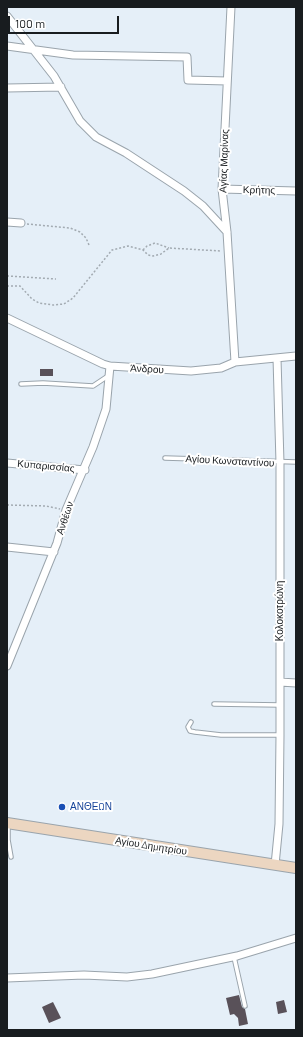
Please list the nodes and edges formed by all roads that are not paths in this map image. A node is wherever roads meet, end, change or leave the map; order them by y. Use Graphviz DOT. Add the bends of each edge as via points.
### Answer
graph roads {
  1 [pos="231,7"];
  2 [pos="7,16"];
  3 [pos="7,46"];
  4 [pos="32,48"];
  5 [pos="227,81"];
  6 [pos="61,87"];
  7 [pos="7,88"];
  8 [pos="222,189"];
  9 [pos="296,191"];
  10 [pos="7,222"];
  11 [pos="21,223"];
  12 [pos="227,232"];
  13 [pos="7,318"];
  14 [pos="296,356"];
  15 [pos="277,358"];
  16 [pos="235,362"];
  17 [pos="110,366"];
  18 [pos="109,376"];
  19 [pos="21,384"];
  20 [pos="164,458"];
  21 [pos="296,462"];
  22 [pos="7,463"];
  23 [pos="280,463"];
  24 [pos="85,470"];
  25 [pos="7,547"];
  26 [pos="54,552"];
  27 [pos="7,666"];
  28 [pos="280,682"];
  29 [pos="296,683"];
  30 [pos="214,704"];
  31 [pos="280,704"];
  32 [pos="191,722"];
  33 [pos="280,735"];
  34 [pos="8,823"];
  35 [pos="11,857"];
  36 [pos="275,865"];
  37 [pos="296,868"];
  38 [pos="296,938"];
  39 [pos="234,956"];
  40 [pos="7,978"];
  41 [pos="245,1006"];
  1 -- 5 [label="street, Αγίας Μαρίνας"];
  2 -- 4 [label="street"];
  3 -- 4 [label="street"];
  4 -- 5 [label="street" via="73,55 187,57 188,80"];
  4 -- 6 [label="street"];
  5 -- 8 [label="street, Αγίας Μαρίνας"];
  6 -- 7 [label="street"];
  6 -- 12 [label="street" via="80,120 96,137 126,153 184,191 203,206"];
  8 -- 9 [label="street, Κρήτης"];
  8 -- 12 [label="street, Αγίας Μαρίνας"];
  10 -- 11 [label="street"];
  12 -- 16 [label="street, Αγίας Μαρίνας"];
  13 -- 17 [label="street, Άνδρου"];
  14 -- 15 [label="street, Άνδρου"];
  15 -- 16 [label="street, Άνδρου"];
  15 -- 23 [label="street, Κολοκοτρώνη"];
  16 -- 17 [label="street, Άνδρου" via="221,368 191,371"];
  17 -- 18 [label="street, Ανθέων"];
  18 -- 19 [label="lane" via="93,386"];
  18 -- 24 [label="street, Ανθέων" via="106,409"];
  20 -- 23 [label="lane, Αγίου Κωνσταντίνου"];
  21 -- 23 [label="lane, Αγίου Κωνσταντίνου"];
  22 -- 24 [label="street, Κυπαρισσίας"];
  23 -- 28 [label="street, Κολοκοτρώνη"];
  24 -- 26 [label="street, Ανθέων" via="66,510"];
  25 -- 26 [label="street"];
  26 -- 27 [label="street, Ανθέων"];
  28 -- 29 [label="street"];
  28 -- 31 [label="street, Κολοκοτρώνη"];
  30 -- 31 [label="lane"];
  31 -- 33 [label="street, Κολοκοτρώνη"];
  32 -- 33 [label="lane" via="188,727 190,731 195,732 221,735"];
  33 -- 36 [label="street, Κολοκοτρώνη" via="280,824"];
  34 -- 35 [label="lane"];
  34 -- 36 [label="street, Αγίου Δημητρίου"];
  36 -- 37 [label="street, Αγίου Δημητρίου"];
  38 -- 39 [label="street"];
  39 -- 40 [label="street" via="127,977 84,975"];
  39 -- 41 [label="lane"];
}
